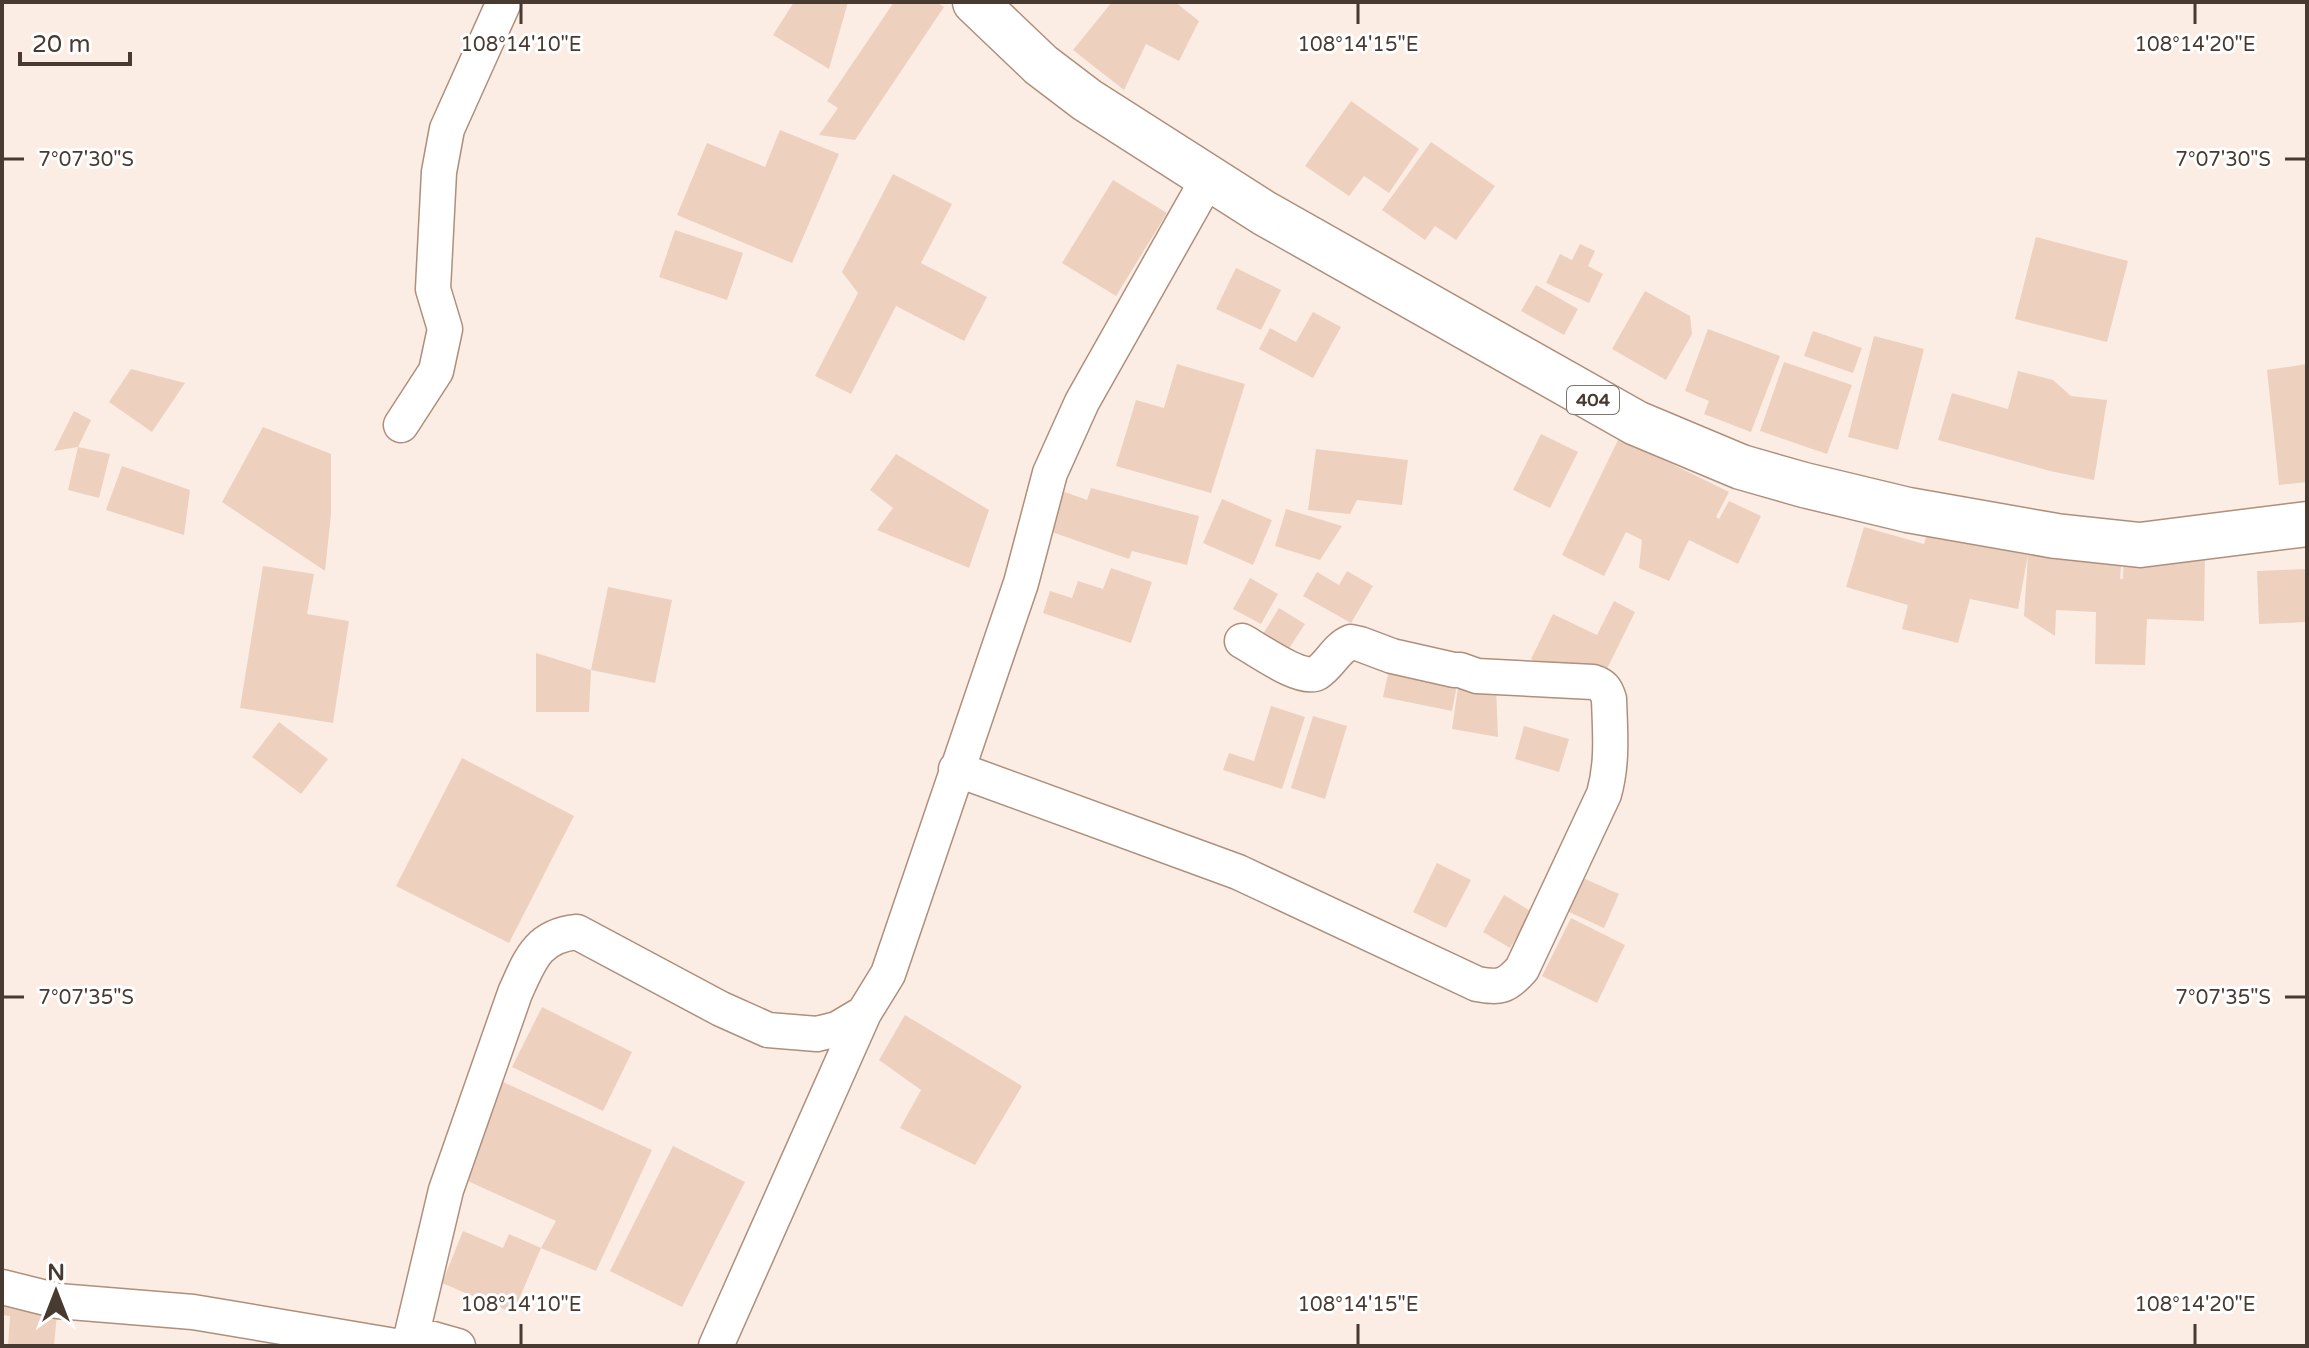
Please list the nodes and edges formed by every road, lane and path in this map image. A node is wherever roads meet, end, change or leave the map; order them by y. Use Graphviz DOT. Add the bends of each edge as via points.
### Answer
graph roads {
  1 [pos="504,2"];
  2 [pos="975,2"];
  3 [pos="1209,177"];
  4 [pos="401,425"];
  5 [pos="2307,524"];
  6 [pos="1242,641"];
  7 [pos="956,769"];
  8 [pos="864,1013"];
  9 [pos="2,1287"];
  10 [pos="405,1342"];
  11 [pos="458,1346"];
  12 [pos="716,1346"];
  1 -- 4 [label="street" via="447,129 439,172 433,289 445,329 436,371"];
  2 -- 3 [label="main road, 404" via="1087,100"];
  3 -- 5 [label="main road, 404" via="1636,423 1741,467 1908,510 2140,545"];
  3 -- 7 [label="street" via="1082,402 1050,473 1021,583"];
  6 -- 7 [label="street" via="1304,675 1318,673 1351,642 1477,676 1593,682 1606,689 1610,759 1604,794 1522,969 1510,983 1477,984 1238,872"];
  7 -- 8 [label="street" via="888,974"];
  8 -- 10 [label="street" via="817,1034 768,1030 577,932 549,939 528,964 515,993 446,1190"];
  8 -- 12 [label="street"];
  9 -- 10 [label="street" via="58,1301 193,1312"];
  10 -- 11 [label="street"];
}
